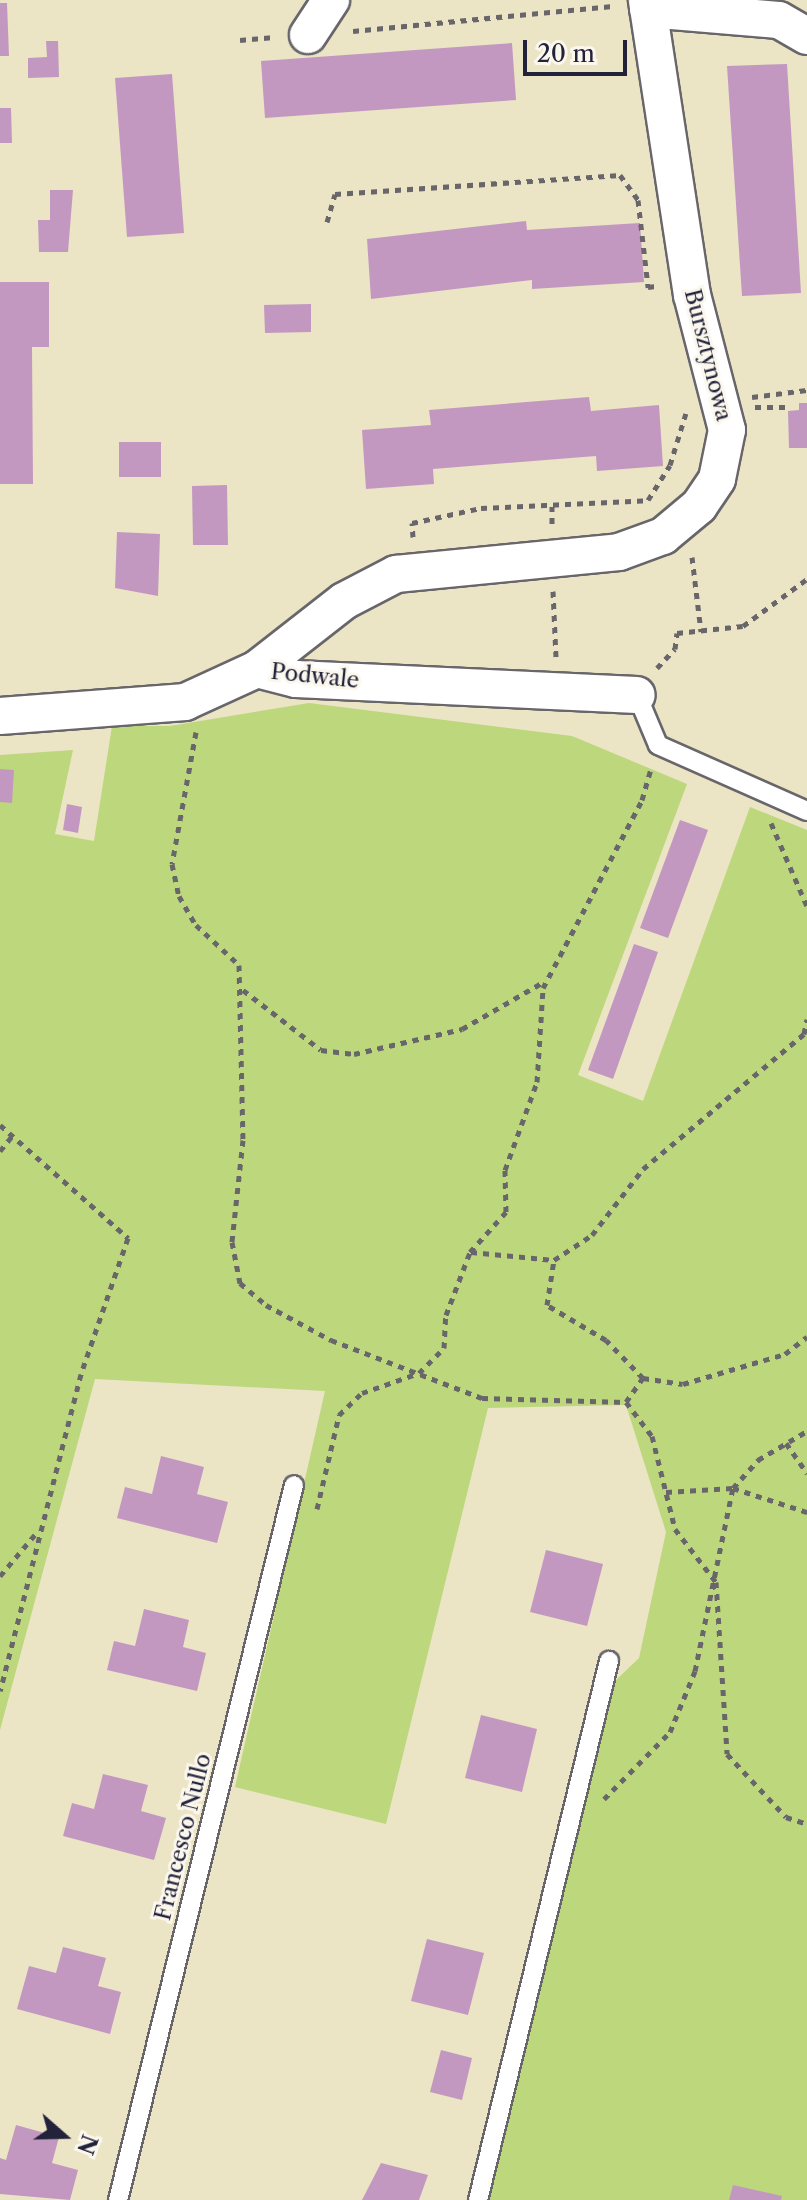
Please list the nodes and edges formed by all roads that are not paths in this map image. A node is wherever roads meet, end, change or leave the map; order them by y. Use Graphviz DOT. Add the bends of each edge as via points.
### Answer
graph roads {
  1 [pos="639,3"];
  2 [pos="339,16"];
  3 [pos="308,35"];
  4 [pos="807,36"];
  5 [pos="257,669"];
  6 [pos="637,695"];
  7 [pos="0,716"];
  8 [pos="807,811"];
  9 [pos="294,1485"];
  10 [pos="609,1661"];
  11 [pos="118,2200"];
  12 [pos="478,2200"];
  1 -- 4 [label="street" via="779,20"];
  1 -- 5 [label="street, Bursztynowa" via="705,396 727,430 722,465 688,517 648,544 619,552 396,574 344,601"];
  2 -- 3 [label="street"];
  5 -- 6 [label="street, Podwale" via="296,679"];
  5 -- 7 [label="street, Podwale" via="185,702"];
  6 -- 8 [label="lane" via="658,745"];
  9 -- 11 [label="lane, Francesco Nullo"];
  10 -- 12 [label="lane"];
}
